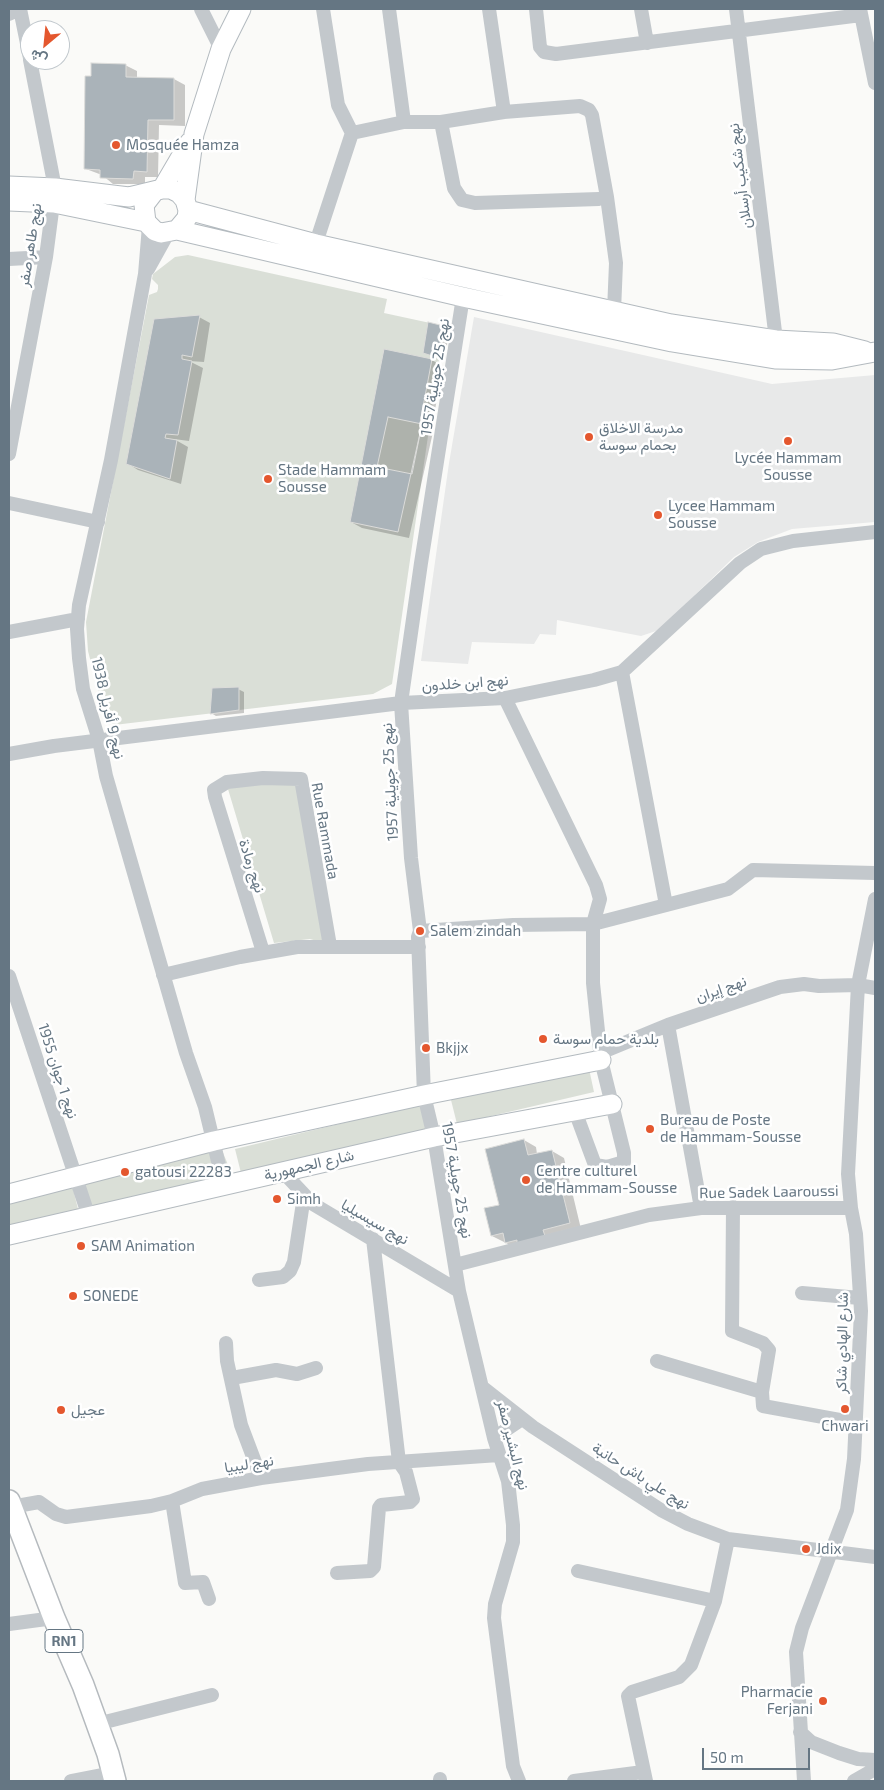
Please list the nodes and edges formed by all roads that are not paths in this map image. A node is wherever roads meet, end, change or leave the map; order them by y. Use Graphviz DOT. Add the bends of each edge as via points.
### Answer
graph roads {
  1 [pos="20,9"];
  2 [pos="201,9"];
  3 [pos="241,9"];
  4 [pos="323,9"];
  5 [pos="389,9"];
  6 [pos="490,9"];
  7 [pos="536,9"];
  8 [pos="641,9"];
  9 [pos="736,9"];
  10 [pos="861,12"];
  11 [pos="9,14"];
  12 [pos="739,32"];
  13 [pos="871,41"];
  14 [pos="647,43"];
  15 [pos="221,49"];
  16 [pos="32,70"];
  17 [pos="875,83"];
  18 [pos="504,112"];
  19 [pos="404,122"];
  20 [pos="441,122"];
  21 [pos="352,133"];
  22 [pos="194,134"];
  23 [pos="9,186"];
  24 [pos="158,190"];
  25 [pos="55,196"];
  26 [pos="599,198"];
  27 [pos="9,201"];
  28 [pos="186,205"];
  29 [pos="148,224"];
  30 [pos="172,232"];
  31 [pos="313,253"];
  32 [pos="46,257"];
  33 [pos="9,259"];
  34 [pos="145,274"];
  35 [pos="463,297"];
  36 [pos="614,311"];
  37 [pos="776,340"];
  38 [pos="872,352"];
  39 [pos="13,406"];
  40 [pos="9,454"];
  41 [pos="9,504"];
  42 [pos="98,522"];
  43 [pos="875,532"];
  44 [pos="78,619"];
  45 [pos="9,632"];
  46 [pos="622,672"];
  47 [pos="505,698"];
  48 [pos="401,703"];
  49 [pos="99,740"];
  50 [pos="9,754"];
  51 [pos="214,790"];
  52 [pos="875,873"];
  53 [pos="875,899"];
  54 [pos="666,905"];
  55 [pos="593,924"];
  56 [pos="872,928"];
  57 [pos="420,931"];
  58 [pos="330,946"];
  59 [pos="419,948"];
  60 [pos="263,952"];
  61 [pos="163,975"];
  62 [pos="9,976"];
  63 [pos="858,985"];
  64 [pos="875,988"];
  65 [pos="668,1025"];
  66 [pos="600,1056"];
  67 [pos="424,1095"];
  68 [pos="612,1104"];
  69 [pos="575,1111"];
  70 [pos="434,1137"];
  71 [pos="214,1141"];
  72 [pos="283,1172"];
  73 [pos="76,1177"];
  74 [pos="224,1186"];
  75 [pos="9,1194"];
  76 [pos="304,1196"];
  77 [pos="732,1207"];
  78 [pos="701,1208"];
  79 [pos="850,1208"];
  80 [pos="88,1217"];
  81 [pos="9,1235"];
  82 [pos="373,1238"];
  83 [pos="455,1265"];
  84 [pos="259,1280"];
  85 [pos="459,1291"];
  86 [pos="802,1294"];
  87 [pos="860,1298"];
  88 [pos="226,1343"];
  89 [pos="657,1361"];
  90 [pos="316,1368"];
  91 [pos="232,1378"];
  92 [pos="482,1387"];
  93 [pos="762,1392"];
  94 [pos="522,1420"];
  95 [pos="856,1423"];
  96 [pos="494,1438"];
  97 [pos="499,1455"];
  98 [pos="399,1462"];
  99 [pos="261,1478"];
  100 [pos="172,1501"];
  101 [pos="10,1504"];
  102 [pos="728,1539"];
  103 [pos="832,1552"];
  104 [pos="875,1557"];
  105 [pos="578,1571"];
  106 [pos="337,1572"];
  107 [pos="209,1599"];
  108 [pos="715,1600"];
  109 [pos="54,1618"];
  110 [pos="9,1624"];
  111 [pos="212,1695"];
  112 [pos="97,1724"];
  113 [pos="800,1732"];
  114 [pos="875,1760"];
  115 [pos="875,1769"];
  116 [pos="113,1777"];
  117 [pos="645,1777"];
  118 [pos="71,1781"];
  119 [pos="519,1781"];
  120 [pos="574,1781"];
  121 [pos="804,1781"];
  122 [pos="854,1781"];
  1 -- 11 [label="street"];
  2 -- 15 [label="street"];
  3 -- 15 [label="street"];
  4 -- 21 [label="street" via="338,104"];
  5 -- 19 [label="street"];
  6 -- 18 [label="street"];
  7 -- 14 [label="street" via="540,47 548,54"];
  8 -- 14 [label="street"];
  9 -- 12 [label="street, نهج شكيب أرسلان"];
  10 -- 12 [label="street"];
  10 -- 13 [label="street"];
  12 -- 14 [label="street"];
  12 -- 37 [label="street, نهج شكيب أرسلان"];
  13 -- 17 [label="street"];
  15 -- 22 [label="street"];
  16 -- 25 [label="street, نهج طاهر صفر"];
  18 -- 20 [label="street"];
  18 -- 36 [label="street" via="580,106 592,115 614,245"];
  19 -- 20 [label="street"];
  19 -- 21 [label="street"];
  20 -- 26 [label="street" via="454,188 462,200 475,203"];
  21 -- 31 [label="street"];
  22 -- 24 [label="street"];
  22 -- 28 [label="street"];
  23 -- 25 [label="street"];
  24 -- 25 [label="street" via="123,197"];
  24 -- 28 [label="street" via="179,193"];
  24 -- 29 [label="street" via="144,205"];
  25 -- 27 [label="street"];
  25 -- 29 [label="street"];
  25 -- 32 [label="street, نهج طاهر صفر"];
  28 -- 30 [label="street" via="183,225"];
  28 -- 31 [label="street"];
  29 -- 30 [label="street" via="161,233"];
  29 -- 34 [label="street"];
  30 -- 31 [label="street"];
  30 -- 34 [label="street"];
  31 -- 35 [label="street"];
  31 -- 36 [label="street"];
  32 -- 33 [label="street"];
  32 -- 39 [label="street, نهج طاهر صفر"];
  34 -- 42 [label="street, نهج 9 أفريل 1938"];
  35 -- 38 [label="street" via="672,342 775,359 832,360"];
  35 -- 48 [label="street, نهج 25 جويلية 1957"];
  36 -- 37 [label="street" via="671,324"];
  37 -- 38 [label="street" via="833,343"];
  39 -- 40 [label="street, نهج طاهر صفر"];
  41 -- 42 [label="street"];
  42 -- 44 [label="street, نهج 9 أفريل 1938" via="84,576"];
  43 -- 46 [label="street, نهج ابن خلدون" via="761,548 740,563"];
  44 -- 45 [label="street"];
  44 -- 49 [label="street, نهج 9 أفريل 1938" via="83,689"];
  46 -- 47 [label="street, نهج ابن خلدون"];
  46 -- 54 [label="street"];
  47 -- 48 [label="street, نهج ابن خلدون"];
  47 -- 55 [label="street" via="596,885 600,899"];
  48 -- 49 [label="street, نهج ابن خلدون"];
  48 -- 57 [label="street, نهج 25 جويلية 1957" via="411,858"];
  49 -- 50 [label="street, نهج ابن خلدون"];
  49 -- 61 [label="street, نهج 9 أفريل 1938" via="108,785"];
  51 -- 58 [label="street, Rue Rammada" via="227,782 263,778 300,779"];
  51 -- 60 [label="street, نهج رمادة" via="233,863"];
  52 -- 54 [label="street" via="752,870 728,889"];
  53 -- 56 [label="street, شارع الهادي شاكر"];
  54 -- 55 [label="street"];
  55 -- 57 [label="street"];
  55 -- 66 [label="street" via="593,983"];
  56 -- 63 [label="street, شارع الهادي شاكر"];
  57 -- 59 [label="street, نهج 25 جويلية 1957"];
  58 -- 59 [label="street"];
  58 -- 60 [label="street"];
  59 -- 67 [label="street, نهج 25 جويلية 1957"];
  60 -- 61 [label="street"];
  61 -- 71 [label="street, نهج 9 أفريل 1938"];
  62 -- 73 [label="street, نهج 1 جوان 1955"];
  63 -- 64 [label="street, نهج إيران"];
  63 -- 65 [label="street, نهج إيران" via="780,987"];
  63 -- 79 [label="street, شارع الهادي شاكر" via="848,1174"];
  65 -- 66 [label="street, نهج إيران"];
  65 -- 78 [label="street"];
  66 -- 67 [label="street"];
  66 -- 68 [label="street"];
  67 -- 70 [label="street, نهج 25 جويلية 1957"];
  67 -- 71 [label="street"];
  68 -- 69 [label="street, شارع الجمهورية"];
  68 -- 69 [label="street" via="625,1159 613,1166 600,1168 595,1165"];
  69 -- 70 [label="street, شارع الجمهورية"];
  70 -- 72 [label="street, شارع الجمهورية"];
  70 -- 83 [label="street, نهج 25 جويلية 1957"];
  71 -- 73 [label="street"];
  71 -- 74 [label="street, نهج 9 أفريل 1938"];
  72 -- 74 [label="street, شارع الجمهورية"];
  72 -- 76 [label="street, نهج سيسيليا"];
  73 -- 75 [label="street"];
  73 -- 80 [label="street, نهج 1 جوان 1955"];
  74 -- 80 [label="street, شارع الجمهورية"];
  76 -- 82 [label="street, نهج سيسيليا"];
  76 -- 84 [label="street" via="290,1271 283,1277"];
  77 -- 78 [label="street, Rue Sadek Laaroussi"];
  77 -- 79 [label="street, Rue Sadek Laaroussi"];
  77 -- 93 [label="street" via="732,1330 763,1343 769,1350"];
  78 -- 83 [label="street, Rue Sadek Laaroussi" via="625,1220"];
  79 -- 87 [label="street, شارع الهادي شاكر" via="856,1234"];
  80 -- 81 [label="street, شارع الجمهورية"];
  82 -- 85 [label="street, نهج سيسيليا"];
  82 -- 98 [label="street"];
  83 -- 85 [label="street, نهج البشير صفر"];
  85 -- 92 [label="street, نهج البشير صفر"];
  86 -- 87 [label="street"];
  87 -- 95 [label="street, شارع الهادي شاكر"];
  88 -- 91 [label="street"];
  89 -- 93 [label="street"];
  90 -- 91 [label="street" via="297,1374 276,1370"];
  91 -- 99 [label="street" via="241,1425"];
  92 -- 94 [label="street, نهج علي باش حانبة"];
  92 -- 96 [label="street, نهج البشير صفر"];
  93 -- 95 [label="street" via="765,1407"];
  94 -- 96 [label="street"];
  94 -- 102 [label="street, نهج علي باش حانبة" via="661,1510"];
  95 -- 103 [label="street, شارع الهادي شاكر" via="847,1510"];
  96 -- 97 [label="street, نهج البشير صفر"];
  97 -- 98 [label="street, نهج ليبيا"];
  97 -- 119 [label="street, نهج البشير صفر" via="508,1481 514,1533 496,1604 494,1625 513,1766"];
  98 -- 99 [label="street, نهج ليبيا"];
  98 -- 106 [label="street" via="406,1472 413,1499 379,1508 374,1567 370,1571"];
  99 -- 100 [label="street, نهج ليبيا" via="202,1489"];
  100 -- 101 [label="street, نهج ليبيا" via="66,1517 39,1502"];
  100 -- 107 [label="street" via="186,1583 204,1582"];
  101 -- 109 [label="main road, RN1"];
  102 -- 103 [label="street, نهج علي باش حانبة"];
  102 -- 108 [label="street"];
  103 -- 104 [label="street, نهج علي باش حانبة"];
  103 -- 113 [label="street, شارع الهادي شاكر" via="796,1652"];
  105 -- 108 [label="street"];
  108 -- 117 [label="street" via="691,1665 679,1677 628,1696"];
  109 -- 110 [label="street"];
  109 -- 112 [label="main road, RN1"];
  111 -- 112 [label="street"];
  112 -- 116 [label="main road, RN1"];
  113 -- 114 [label="street" via="811,1742 839,1753"];
  113 -- 121 [label="street, شارع الهادي شاكر"];
  115 -- 122 [label="street"];
  116 -- 118 [label="street"];
  117 -- 120 [label="street"];
}
